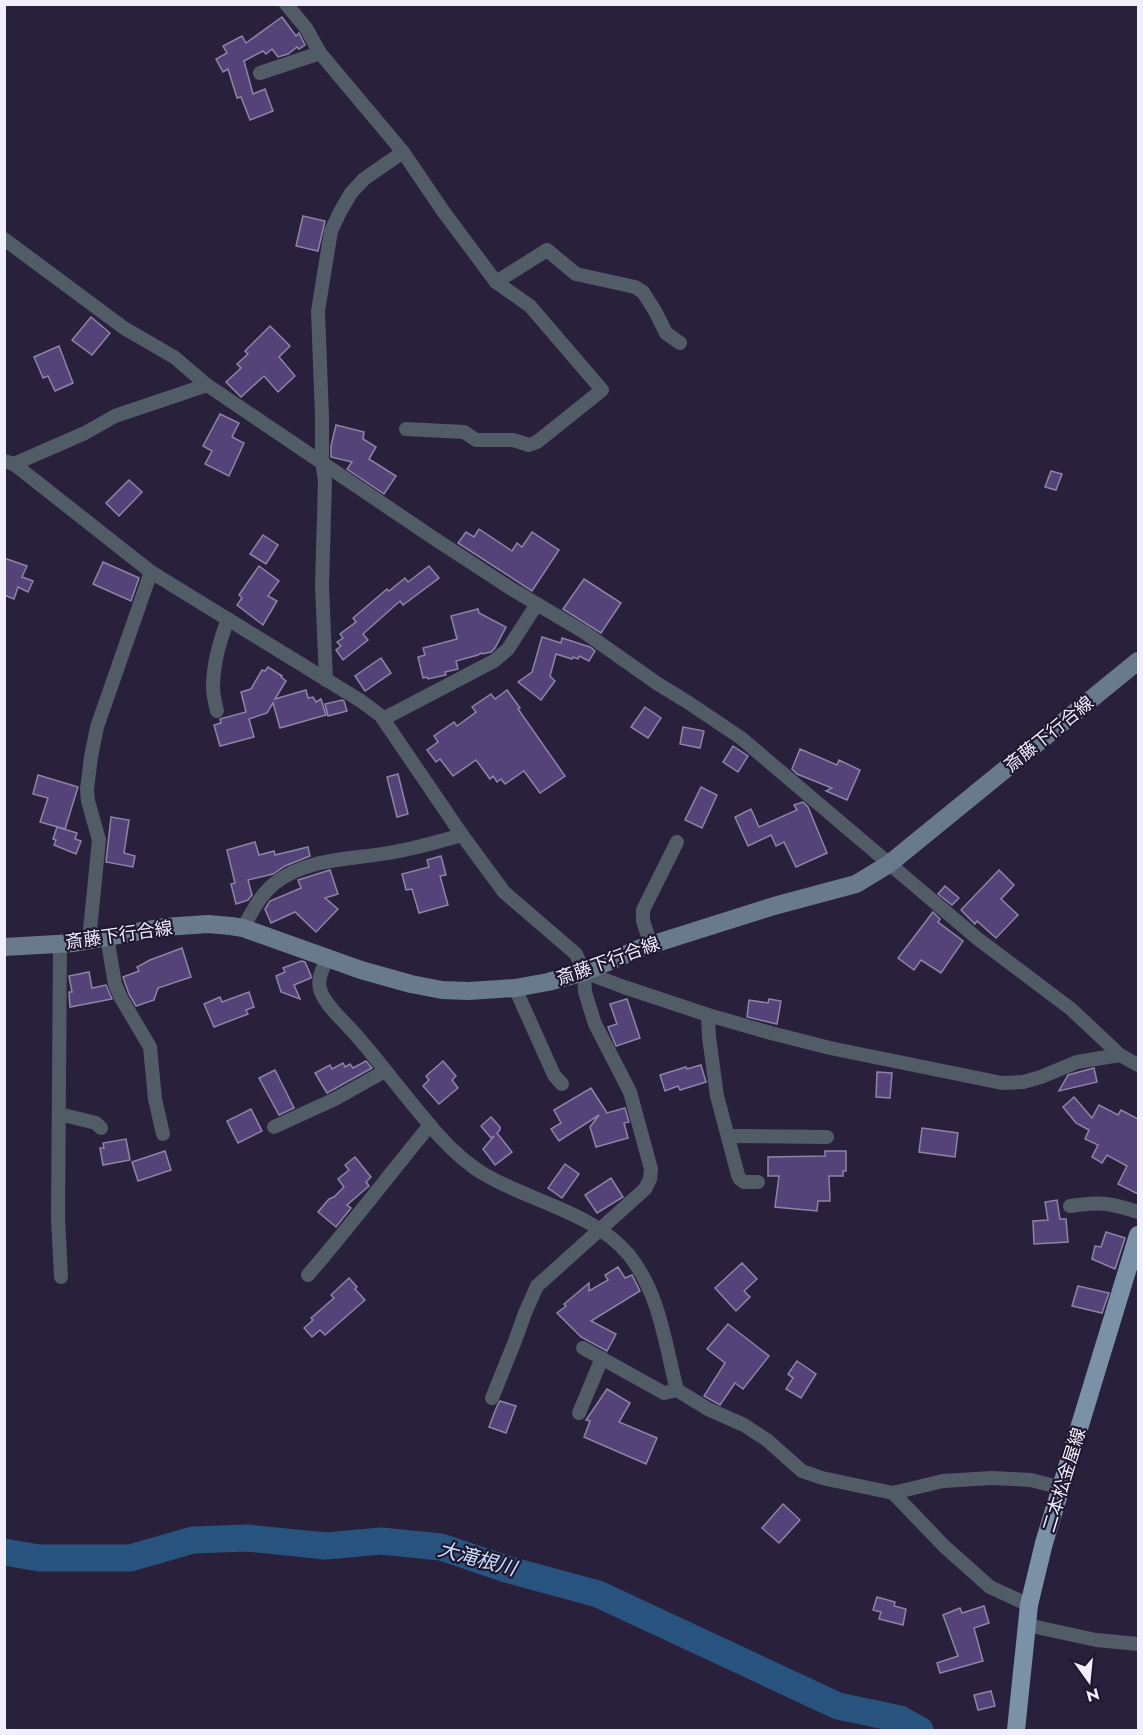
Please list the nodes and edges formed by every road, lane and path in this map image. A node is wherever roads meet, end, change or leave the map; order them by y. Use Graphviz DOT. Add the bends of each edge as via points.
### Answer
graph roads {
  1 [pos="286,4"];
  2 [pos="320,52"];
  3 [pos="260,72"];
  4 [pos="403,152"];
  5 [pos="4,239"];
  6 [pos="496,282"];
  7 [pos="680,342"];
  8 [pos="207,385"];
  9 [pos="406,429"];
  10 [pos="322,461"];
  11 [pos="9,462"];
  12 [pos="151,572"];
  13 [pos="537,604"];
  14 [pos="228,619"];
  15 [pos="1138,661"];
  16 [pos="326,680"];
  17 [pos="217,711"];
  18 [pos="383,719"];
  19 [pos="462,835"];
  20 [pos="676,842"];
  21 [pos="889,864"];
  22 [pos="243,928"];
  23 [pos="98,939"];
  24 [pos="60,944"];
  25 [pos="651,945"];
  26 [pos="4,947"];
  27 [pos="328,957"];
  28 [pos="584,972"];
  29 [pos="515,988"];
  30 [pos="708,1015"];
  31 [pos="1120,1055"];
  32 [pos="1138,1065"];
  33 [pos="385,1071"];
  34 [pos="562,1084"];
  35 [pos="59,1113"];
  36 [pos="429,1125"];
  37 [pos="274,1127"];
  38 [pos="101,1128"];
  39 [pos="163,1134"];
  40 [pos="728,1136"];
  41 [pos="827,1137"];
  42 [pos="758,1182"];
  43 [pos="1070,1206"];
  44 [pos="1138,1212"];
  45 [pos="601,1229"];
  46 [pos="1138,1235"];
  47 [pos="308,1275"];
  48 [pos="61,1276"];
  49 [pos="583,1348"];
  50 [pos="602,1358"];
  51 [pos="677,1390"];
  52 [pos="492,1398"];
  53 [pos="579,1413"];
  54 [pos="1062,1488"];
  55 [pos="893,1493"];
  56 [pos="1029,1605"];
  57 [pos="1027,1624"];
  58 [pos="1138,1644"];
  59 [pos="1016,1731"];
  1 -- 2 [label="street"];
  2 -- 3 [label="street"];
  2 -- 4 [label="street"];
  4 -- 6 [label="street"];
  4 -- 10 [label="street" via="351,193 331,231 318,311"];
  5 -- 8 [label="street" via="124,328 174,357"];
  6 -- 7 [label="street" via="547,250 576,274 635,286 643,292 666,333"];
  6 -- 9 [label="street" via="530,306 602,390 529,445 513,440 476,440 464,432"];
  8 -- 10 [label="street"];
  8 -- 11 [label="street" via="115,416 85,433"];
  10 -- 13 [label="street"];
  10 -- 16 [label="street"];
  11 -- 12 [label="street"];
  12 -- 14 [label="street"];
  12 -- 23 [label="street" via="97,727 91,757 87,789 99,840"];
  13 -- 18 [label="street" via="508,649 494,661"];
  13 -- 21 [label="street" via="741,738"];
  14 -- 16 [label="street"];
  14 -- 17 [label="street" via="215,668"];
  15 -- 21 [label="main road, 斎藤下行合線"];
  16 -- 18 [label="street"];
  18 -- 19 [label="street"];
  19 -- 22 [label="street" via="288,874 258,901"];
  19 -- 28 [label="street" via="504,892 576,954"];
  20 -- 25 [label="street" via="643,910"];
  21 -- 25 [label="main road, 斎藤下行合線" via="856,884"];
  21 -- 31 [label="street" via="978,939 1071,1009"];
  22 -- 23 [label="main road, 斎藤下行合線" via="208,924 164,927"];
  22 -- 27 [label="main road, 斎藤下行合線"];
  23 -- 24 [label="main road, 斎藤下行合線"];
  23 -- 39 [label="street" via="121,998 150,1047"];
  24 -- 26 [label="main road, 斎藤下行合線"];
  24 -- 35 [label="street"];
  25 -- 28 [label="main road, 斎藤下行合線"];
  27 -- 29 [label="main road, 斎藤下行合線" via="385,978 442,990"];
  27 -- 33 [label="street" via="320,974 320,991"];
  28 -- 29 [label="main road, 斎藤下行合線"];
  28 -- 30 [label="street"];
  28 -- 45 [label="street" via="591,1015 630,1092 651,1169 645,1189"];
  29 -- 34 [label="street" via="554,1075"];
  30 -- 31 [label="street" via="830,1048 1002,1083 1023,1082 1077,1062"];
  30 -- 40 [label="street" via="717,1096"];
  31 -- 32 [label="street"];
  33 -- 36 [label="street"];
  33 -- 37 [label="street"];
  35 -- 38 [label="street" via="96,1123"];
  35 -- 48 [label="street"];
  36 -- 45 [label="street" via="475,1168"];
  36 -- 47 [label="street"];
  40 -- 41 [label="street"];
  40 -- 42 [label="street" via="740,1179"];
  43 -- 44 [label="street" via="1111,1203"];
  45 -- 51 [label="street" via="628,1254 643,1275 657,1305"];
  45 -- 52 [label="street" via="537,1286"];
  46 -- 54 [label="main road, 二本松金屋線"];
  49 -- 50 [label="street"];
  50 -- 51 [label="street" via="664,1393"];
  50 -- 53 [label="street"];
  51 -- 55 [label="street" via="744,1425 802,1471"];
  54 -- 55 [label="street" via="1031,1480 991,1478 943,1481"];
  54 -- 56 [label="main road, 二本松金屋線"];
  55 -- 56 [label="street" via="990,1587"];
  56 -- 57 [label="main road, 二本松金屋線"];
  57 -- 58 [label="street" via="1096,1640"];
  57 -- 59 [label="main road, 二本松金屋線"];
}
